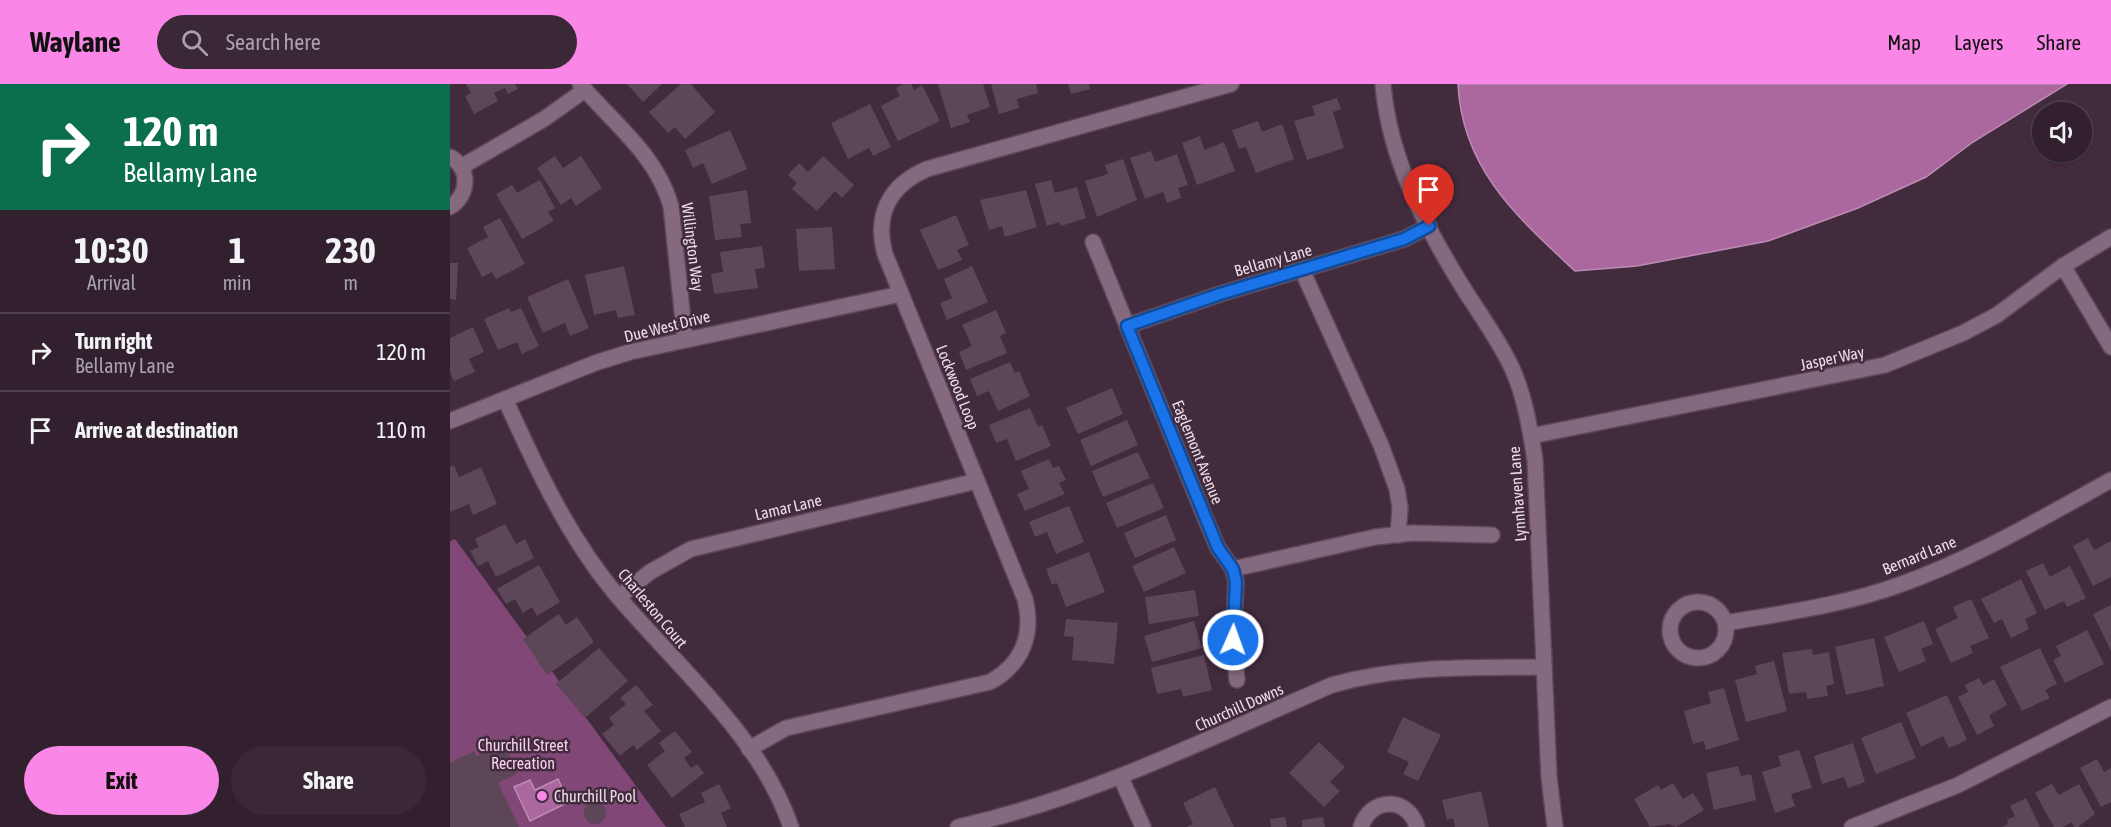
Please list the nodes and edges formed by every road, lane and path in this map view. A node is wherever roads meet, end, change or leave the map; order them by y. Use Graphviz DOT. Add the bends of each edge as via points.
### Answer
graph roads {
  1 [pos="1231,84"];
  2 [pos="1383,84"];
  3 [pos="583,87"];
  4 [pos="456,162"];
  5 [pos="450,207"];
  6 [pos="1429,226"];
  7 [pos="2111,237"];
  8 [pos="1093,242"];
  9 [pos="2063,266"];
  10 [pos="1302,270"];
  11 [pos="901,294"];
  12 [pos="1127,326"];
  13 [pos="685,339"];
  14 [pos="2111,347"];
  15 [pos="506,399"];
  16 [pos="450,421"];
  17 [pos="1531,436"];
  18 [pos="2111,480"];
  19 [pos="977,482"];
  20 [pos="1398,535"];
  21 [pos="1492,535"];
  22 [pos="1233,569"];
  23 [pos="619,597"];
  24 [pos="1726,623"];
  25 [pos="1544,667"];
  26 [pos="1237,680"];
  27 [pos="2111,707"];
  28 [pos="749,749"];
  29 [pos="1120,778"];
  30 [pos="792,827"];
  31 [pos="958,827"];
  32 [pos="1143,827"];
  33 [pos="1361,827"];
  34 [pos="1417,827"];
  35 [pos="1555,827"];
  36 [pos="1852,827"];
  1 -- 11 [label="street, Lockwood Loop" via="912,175 892,195 881,225 885,254"];
  2 -- 6 [label="street, Lynnhaven Lane" via="1388,124 1400,163"];
  3 -- 4 [label="street" via="544,120"];
  3 -- 13 [label="street, Willington Way" via="648,156 666,189"];
  4 -- 5 [label="street" via="465,175 463,193"];
  6 -- 10 [label="street, Bellamy Lane" via="1404,239"];
  6 -- 17 [label="street, Lynnhaven Lane" via="1505,354 1523,399"];
  7 -- 9 [label="street, Jasper Way"];
  8 -- 12 [label="street, Eaglemont Avenue"];
  9 -- 14 [label="street"];
  9 -- 17 [label="street, Jasper Way" via="1997,315 1885,365"];
  10 -- 12 [label="street, Bellamy Lane"];
  10 -- 20 [label="street" via="1397,489"];
  11 -- 13 [label="street, Due West Drive"];
  11 -- 19 [label="street, Lockwood Loop"];
  12 -- 22 [label="street, Eaglemont Avenue" via="1218,548"];
  13 -- 15 [label="street, Due West Drive" via="595,363"];
  15 -- 16 [label="street, Due West Drive"];
  15 -- 23 [label="street, Charleston Court" via="557,507"];
  17 -- 25 [label="street, Lynnhaven Lane"];
  18 -- 24 [label="street, Bernard Lane" via="2012,534 1899,585"];
  19 -- 23 [label="street, Lamar Lane" via="691,549 650,572"];
  19 -- 28 [label="street, Lockwood Loop" via="1029,617 1024,647 1014,663 990,682 786,728"];
  20 -- 21 [label="street"];
  20 -- 22 [label="street" via="1337,544"];
  22 -- 26 [label="street, Eaglemont Avenue"];
  23 -- 28 [label="street, Charleston Court"];
  25 -- 29 [label="street, Churchill Downs" via="1401,670 1361,676 1332,685"];
  25 -- 35 [label="street, Lynnhaven Lane" via="1548,777"];
  27 -- 36 [label="street" via="1958,785"];
  28 -- 30 [label="street, Charleston Court" via="767,774"];
  29 -- 31 [label="street, Churchill Downs"];
  29 -- 32 [label="street"];
  33 -- 34 [label="street" via="1372,808 1390,804 1407,810"];
}
